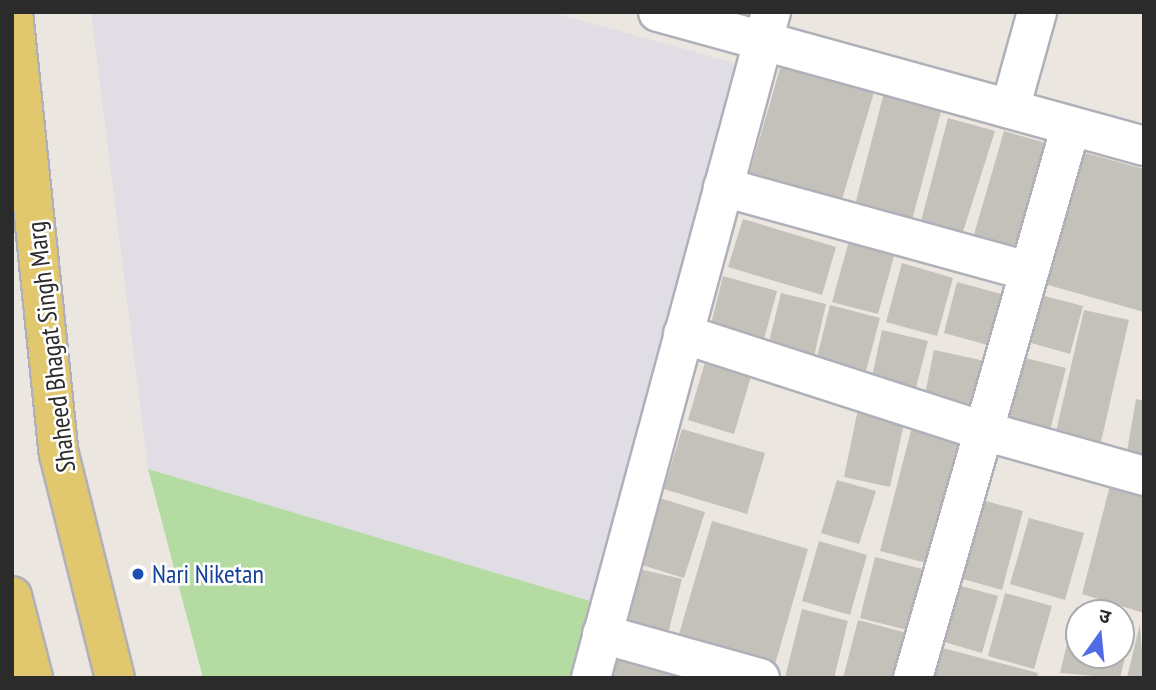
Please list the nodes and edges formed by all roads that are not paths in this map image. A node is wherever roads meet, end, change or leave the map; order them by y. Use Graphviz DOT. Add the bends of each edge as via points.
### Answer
graph roads {
  1 [pos="13,12"];
  2 [pos="658,12"];
  3 [pos="1037,12"];
  4 [pos="766,27"];
  5 [pos="1010,109"];
  6 [pos="1071,126"];
  7 [pos="1144,146"];
  8 [pos="723,187"];
  9 [pos="1029,271"];
  10 [pos="683,334"];
  11 [pos="984,431"];
  12 [pos="1144,476"];
  13 [pos="12,596"];
  14 [pos="603,634"];
  15 [pos="33,678"];
  16 [pos="116,678"];
  17 [pos="591,678"];
  18 [pos="760,678"];
  19 [pos="913,678"];
  1 -- 16 [label="main road, Shaheed Bhagat Singh Marg" via="59,454"];
  2 -- 4 [label="street"];
  3 -- 5 [label="street"];
  4 -- 5 [label="street"];
  4 -- 8 [label="street"];
  5 -- 6 [label="street"];
  6 -- 7 [label="street"];
  6 -- 9 [label="street"];
  8 -- 9 [label="street"];
  8 -- 10 [label="street"];
  9 -- 11 [label="street"];
  10 -- 11 [label="street"];
  10 -- 14 [label="street"];
  11 -- 12 [label="street"];
  11 -- 19 [label="street"];
  13 -- 15 [label="main road"];
  14 -- 17 [label="street"];
  14 -- 18 [label="street"];
}
